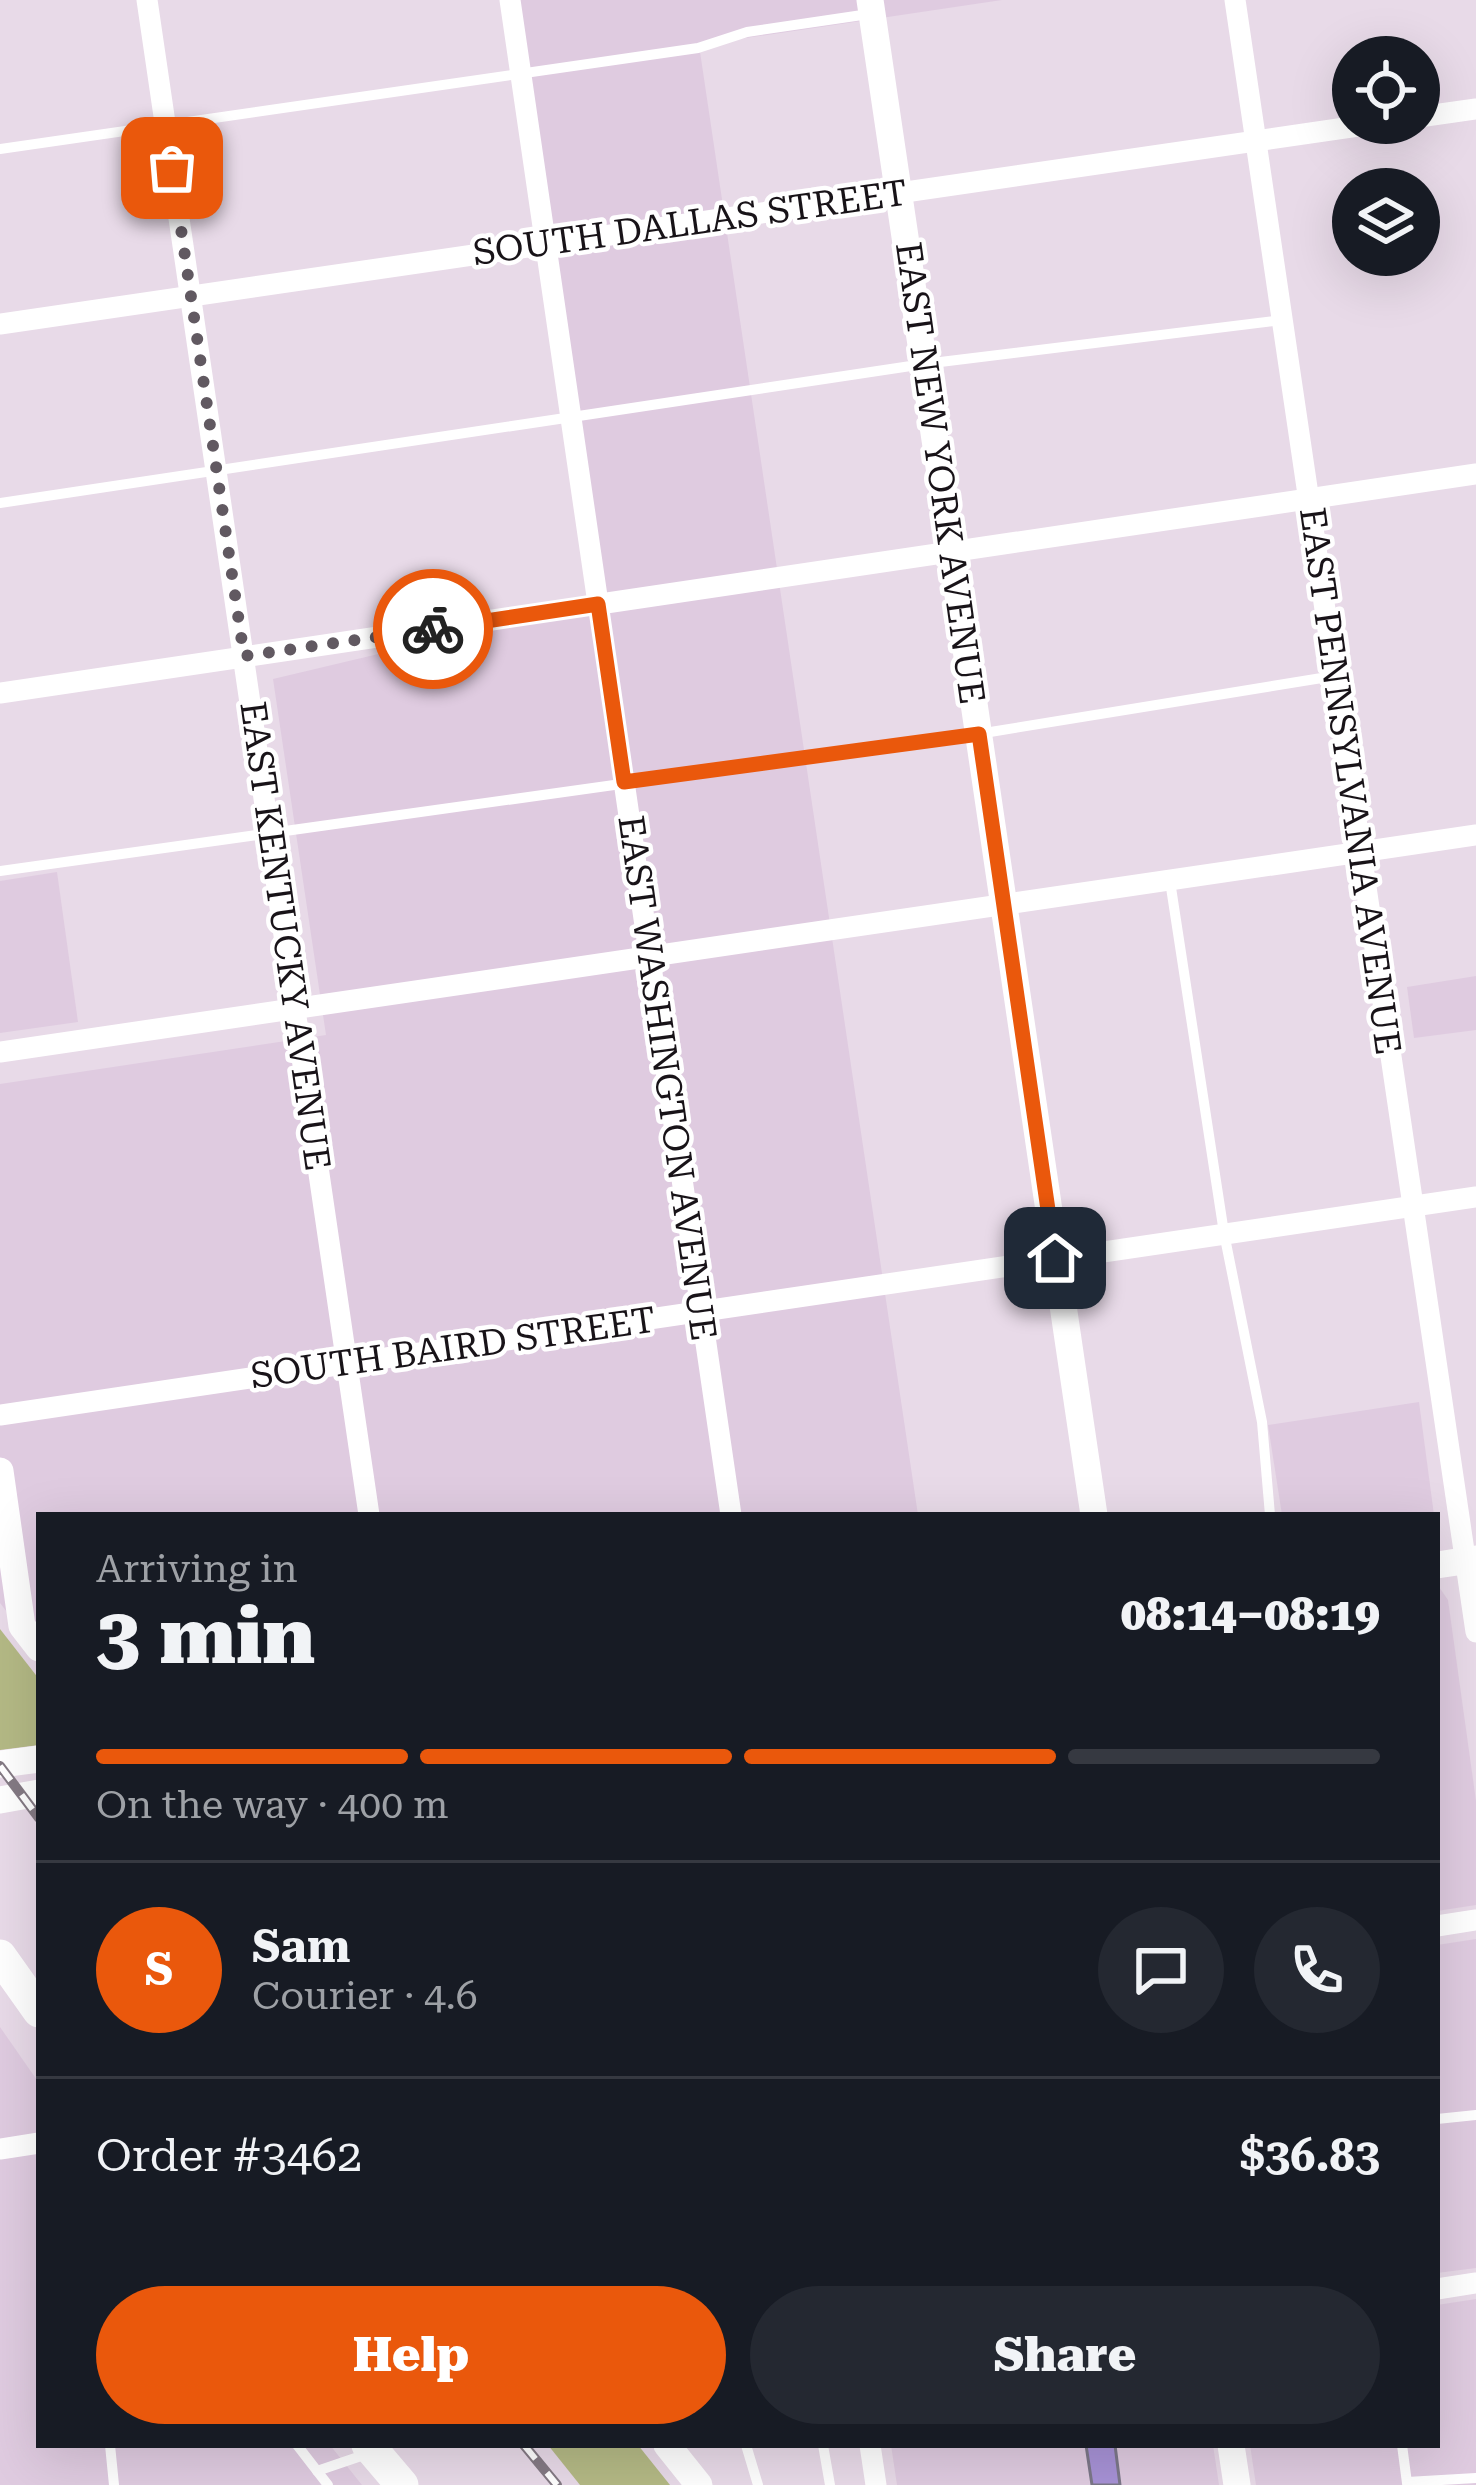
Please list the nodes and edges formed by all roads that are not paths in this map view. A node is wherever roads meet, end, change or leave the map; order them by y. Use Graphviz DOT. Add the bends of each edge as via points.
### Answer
graph roads {
  1 [pos="147,0"];
  2 [pos="510,0"];
  3 [pos="1235,0"];
  4 [pos="871,7"];
  5 [pos="521,73"];
  6 [pos="1476,109"];
  7 [pos="1440,114"];
  8 [pos="166,124"];
  9 [pos="1332,130"];
  10 [pos="1256,141"];
  11 [pos="0,149"];
  12 [pos="898,192"];
  13 [pos="546,244"];
  14 [pos="191,297"];
  15 [pos="1282,320"];
  16 [pos="0,324"];
  17 [pos="924,364"];
  18 [pos="571,417"];
  19 [pos="217,471"];
  20 [pos="1476,474"];
  21 [pos="1308,499"];
  22 [pos="0,503"];
  23 [pos="952,552"];
  24 [pos="598,604"];
  25 [pos="244,656"];
  26 [pos="1334,676"];
  27 [pos="0,693"];
  28 [pos="979,734"];
  29 [pos="624,782"];
  30 [pos="1476,835"];
  31 [pos="270,836"];
  32 [pos="1361,852"];
  33 [pos="0,872"];
  34 [pos="1170,881"];
  35 [pos="1004,905"];
  36 [pos="649,958"];
  37 [pos="295,1010"];
  38 [pos="0,1052"];
  39 [pos="1476,1197"];
  40 [pos="1413,1206"];
  41 [pos="1224,1234"];
  42 [pos="1055,1258"];
  43 [pos="701,1311"];
  44 [pos="348,1363"];
  45 [pos="0,1414"];
  46 [pos="0,1471"];
  47 [pos="369,1512"];
  48 [pos="731,1512"];
  49 [pos="1094,1512"];
  50 [pos="1270,1512"];
  51 [pos="1471,1560"];
  52 [pos="1440,1565"];
  53 [pos="0,1598"];
  54 [pos="1476,1632"];
  55 [pos="31,1637"];
  56 [pos="36,1759"];
  57 [pos="0,1764"];
  58 [pos="36,1794"];
  59 [pos="0,1800"];
  60 [pos="1476,1920"];
  61 [pos="1440,1926"];
  62 [pos="0,1956"];
  63 [pos="36,2007"];
  64 [pos="1476,2115"];
  65 [pos="1440,2119"];
  66 [pos="36,2144"];
  67 [pos="0,2149"];
  68 [pos="1476,2284"];
  69 [pos="1440,2289"];
  70 [pos="110,2448"];
  71 [pos="299,2448"];
  72 [pos="371,2448"];
  73 [pos="669,2448"];
  74 [pos="747,2448"];
  75 [pos="824,2448"];
  76 [pos="870,2448"];
  77 [pos="1231,2448"];
  78 [pos="1402,2448"];
  79 [pos="317,2471"];
  80 [pos="1476,2478"];
  81 [pos="1407,2483"];
  82 [pos="114,2485"];
  83 [pos="328,2485"];
  84 [pos="402,2485"];
  85 [pos="698,2485"];
  86 [pos="758,2485"];
  87 [pos="830,2485"];
  88 [pos="876,2485"];
  89 [pos="1237,2485"];
  1 -- 8 [label="street, EAST KENTUCKY AVENUE"];
  2 -- 5 [label="street, EAST WASHINGTON AVENUE"];
  3 -- 10 [label="street, EAST PENNSYLVANIA AVENUE"];
  4 -- 5 [label="lane" via="698,48"];
  4 -- 12 [label="street, EAST NEW YORK AVENUE"];
  5 -- 8 [label="lane"];
  5 -- 13 [label="street, EAST WASHINGTON AVENUE"];
  6 -- 7 [label="street"];
  8 -- 11 [label="lane"];
  8 -- 14 [label="street, EAST KENTUCKY AVENUE"];
  9 -- 10 [label="street, SOUTH DALLAS STREET"];
  10 -- 12 [label="street, SOUTH DALLAS STREET"];
  10 -- 15 [label="street, EAST PENNSYLVANIA AVENUE"];
  12 -- 13 [label="street, SOUTH DALLAS STREET"];
  12 -- 17 [label="street, EAST NEW YORK AVENUE"];
  13 -- 14 [label="street, SOUTH DALLAS STREET"];
  13 -- 18 [label="street, EAST WASHINGTON AVENUE"];
  14 -- 16 [label="street, SOUTH DALLAS STREET"];
  14 -- 19 [label="street, EAST KENTUCKY AVENUE"];
  15 -- 17 [label="lane"];
  15 -- 21 [label="street, EAST PENNSYLVANIA AVENUE"];
  17 -- 18 [label="lane"];
  17 -- 23 [label="street, EAST NEW YORK AVENUE"];
  18 -- 19 [label="lane"];
  18 -- 24 [label="street, EAST WASHINGTON AVENUE"];
  19 -- 22 [label="lane"];
  19 -- 25 [label="street, EAST KENTUCKY AVENUE"];
  20 -- 21 [label="street"];
  21 -- 23 [label="street"];
  21 -- 26 [label="street, EAST PENNSYLVANIA AVENUE"];
  23 -- 24 [label="street"];
  23 -- 28 [label="street, EAST NEW YORK AVENUE"];
  24 -- 25 [label="street"];
  24 -- 29 [label="street, EAST WASHINGTON AVENUE"];
  25 -- 27 [label="street"];
  25 -- 31 [label="street, EAST KENTUCKY AVENUE"];
  26 -- 28 [label="lane"];
  26 -- 32 [label="street, EAST PENNSYLVANIA AVENUE"];
  28 -- 29 [label="lane"];
  28 -- 35 [label="street, EAST NEW YORK AVENUE"];
  29 -- 31 [label="lane"];
  29 -- 36 [label="street, EAST WASHINGTON AVENUE"];
  30 -- 32 [label="street"];
  31 -- 33 [label="lane"];
  31 -- 37 [label="street, EAST KENTUCKY AVENUE"];
  32 -- 34 [label="street"];
  32 -- 40 [label="street, EAST PENNSYLVANIA AVENUE"];
  34 -- 35 [label="street"];
  34 -- 41 [label="lane"];
  35 -- 36 [label="street"];
  35 -- 42 [label="street, EAST NEW YORK AVENUE"];
  36 -- 37 [label="street"];
  36 -- 43 [label="street, EAST WASHINGTON AVENUE"];
  37 -- 38 [label="street"];
  37 -- 44 [label="street, EAST KENTUCKY AVENUE"];
  39 -- 40 [label="street, SOUTH BAIRD STREET"];
  40 -- 41 [label="street, SOUTH BAIRD STREET"];
  40 -- 51 [label="street, EAST PENNSYLVANIA AVENUE"];
  41 -- 42 [label="street, SOUTH BAIRD STREET"];
  41 -- 50 [label="lane" via="1262,1422"];
  42 -- 43 [label="street, SOUTH BAIRD STREET"];
  42 -- 49 [label="street, EAST NEW YORK AVENUE"];
  43 -- 44 [label="street, SOUTH BAIRD STREET"];
  43 -- 48 [label="street, EAST WASHINGTON AVENUE"];
  44 -- 45 [label="street, SOUTH BAIRD STREET"];
  44 -- 47 [label="street, EAST KENTUCKY AVENUE"];
  46 -- 55 [label="street"];
  51 -- 52 [label="street"];
  51 -- 54 [label="street, EAST PENNSYLVANIA AVENUE"];
  53 -- 55 [label="street"];
  56 -- 57 [label="street"];
  58 -- 59 [label="street"];
  60 -- 61 [label="street"];
  62 -- 63 [label="main road"];
  64 -- 65 [label="lane"];
  66 -- 67 [label="street"];
  68 -- 69 [label="street"];
  70 -- 82 [label="lane"];
  71 -- 79 [label="lane"];
  72 -- 79 [label="lane"];
  72 -- 84 [label="main road"];
  73 -- 85 [label="street"];
  74 -- 86 [label="lane"];
  75 -- 87 [label="lane"];
  76 -- 88 [label="street"];
  77 -- 89 [label="street"];
  78 -- 81 [label="lane"];
  79 -- 83 [label="lane"];
  80 -- 81 [label="lane"];
}
